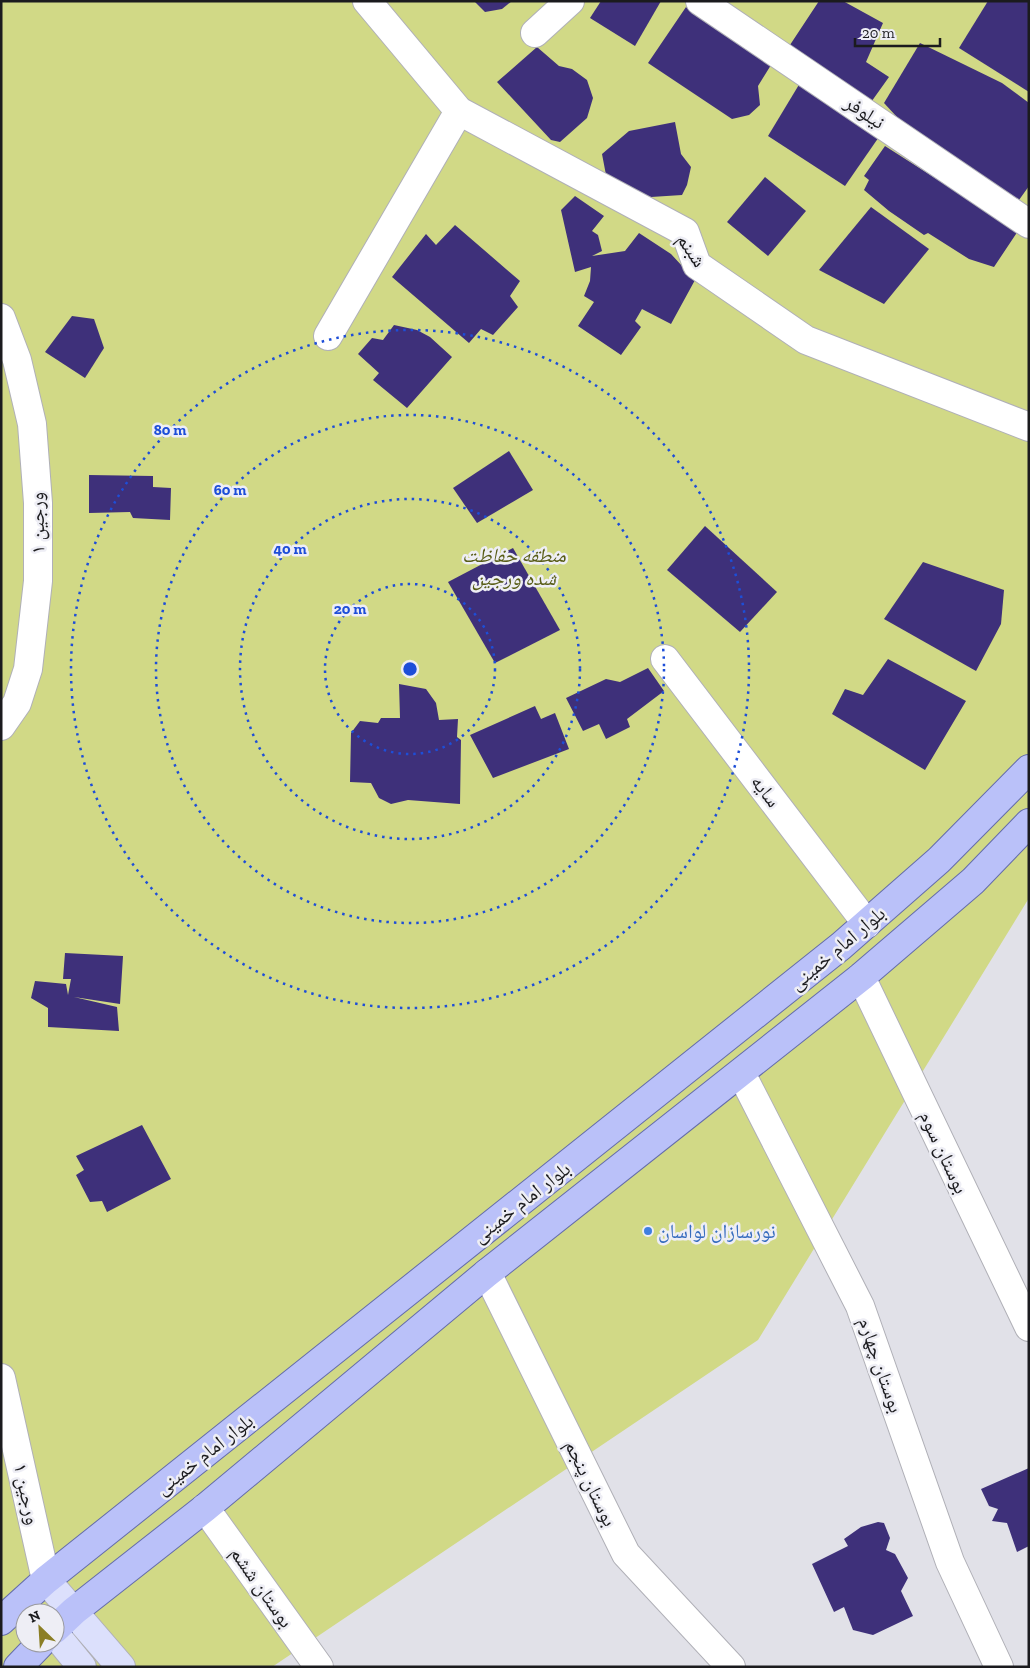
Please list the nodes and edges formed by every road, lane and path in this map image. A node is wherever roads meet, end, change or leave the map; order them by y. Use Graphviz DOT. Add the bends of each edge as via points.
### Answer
graph roads {
  1 [pos="368,1"];
  2 [pos="570,1"];
  3 [pos="700,1"];
  4 [pos="535,33"];
  5 [pos="459,111"];
  6 [pos="1029,224"];
  7 [pos="1,318"];
  8 [pos="328,336"];
  9 [pos="1029,427"];
  10 [pos="665,659"];
  11 [pos="1,726"];
  12 [pos="1029,769"];
  13 [pos="1029,823"];
  14 [pos="867,924"];
  15 [pos="861,977"];
  16 [pos="741,1073"];
  17 [pos="487,1273"];
  18 [pos="1029,1327"];
  19 [pos="1,1378"];
  20 [pos="205,1508"];
  21 [pos="46,1580"];
  22 [pos="31,1603"];
  23 [pos="56,1603"];
  24 [pos="15,1614"];
  25 [pos="65,1619"];
  26 [pos="1,1621"];
  27 [pos="65,1621"];
  28 [pos="65,1646"];
  29 [pos="32,1653"];
  30 [pos="18,1667"];
  31 [pos="82,1667"];
  32 [pos="120,1667"];
  33 [pos="319,1667"];
  34 [pos="731,1667"];
  35 [pos="999,1667"];
  1 -- 5 [label="street, شبنم"];
  2 -- 4 [label="street"];
  3 -- 6 [label="street, نیلوفر"];
  5 -- 8 [label="street"];
  5 -- 9 [label="street, شبنم" via="685,232 697,265 806,340"];
  7 -- 11 [label="street, ورجین ۱" via="17,360 32,424 38,513 38,581 28,669 17,703"];
  10 -- 14 [label="street, سایه"];
  12 -- 14 [label="main road, بلوار امام خمینی" via="939,860"];
  13 -- 15 [label="main road, بلوار امام خمینی" via="973,881"];
  14 -- 21 [label="main road, بلوار امام خمینی"];
  15 -- 16 [label="main road, بلوار امام خمینی"];
  15 -- 18 [label="street, بوستان سوم"];
  16 -- 17 [label="main road, بلوار امام خمینی"];
  16 -- 35 [label="street, بوستان چهارم" via="860,1306 950,1562"];
  17 -- 20 [label="main road, بلوار امام خمینی"];
  17 -- 34 [label="street, بوستان پنجم" via="626,1554"];
  19 -- 21 [label="street, ورجین ۱"];
  20 -- 25 [label="main road, بلوار امام خمینی"];
  20 -- 33 [label="street, بوستان ششم"];
  21 -- 22 [label="main road, بلوار امام خمینی"];
  21 -- 23 [label="main road"];
  24 -- 26 [label="main road, بلوار امام خمینی"];
  27 -- 32 [label="main road"];
  28 -- 31 [label="main road"];
  29 -- 30 [label="main road"];
}
